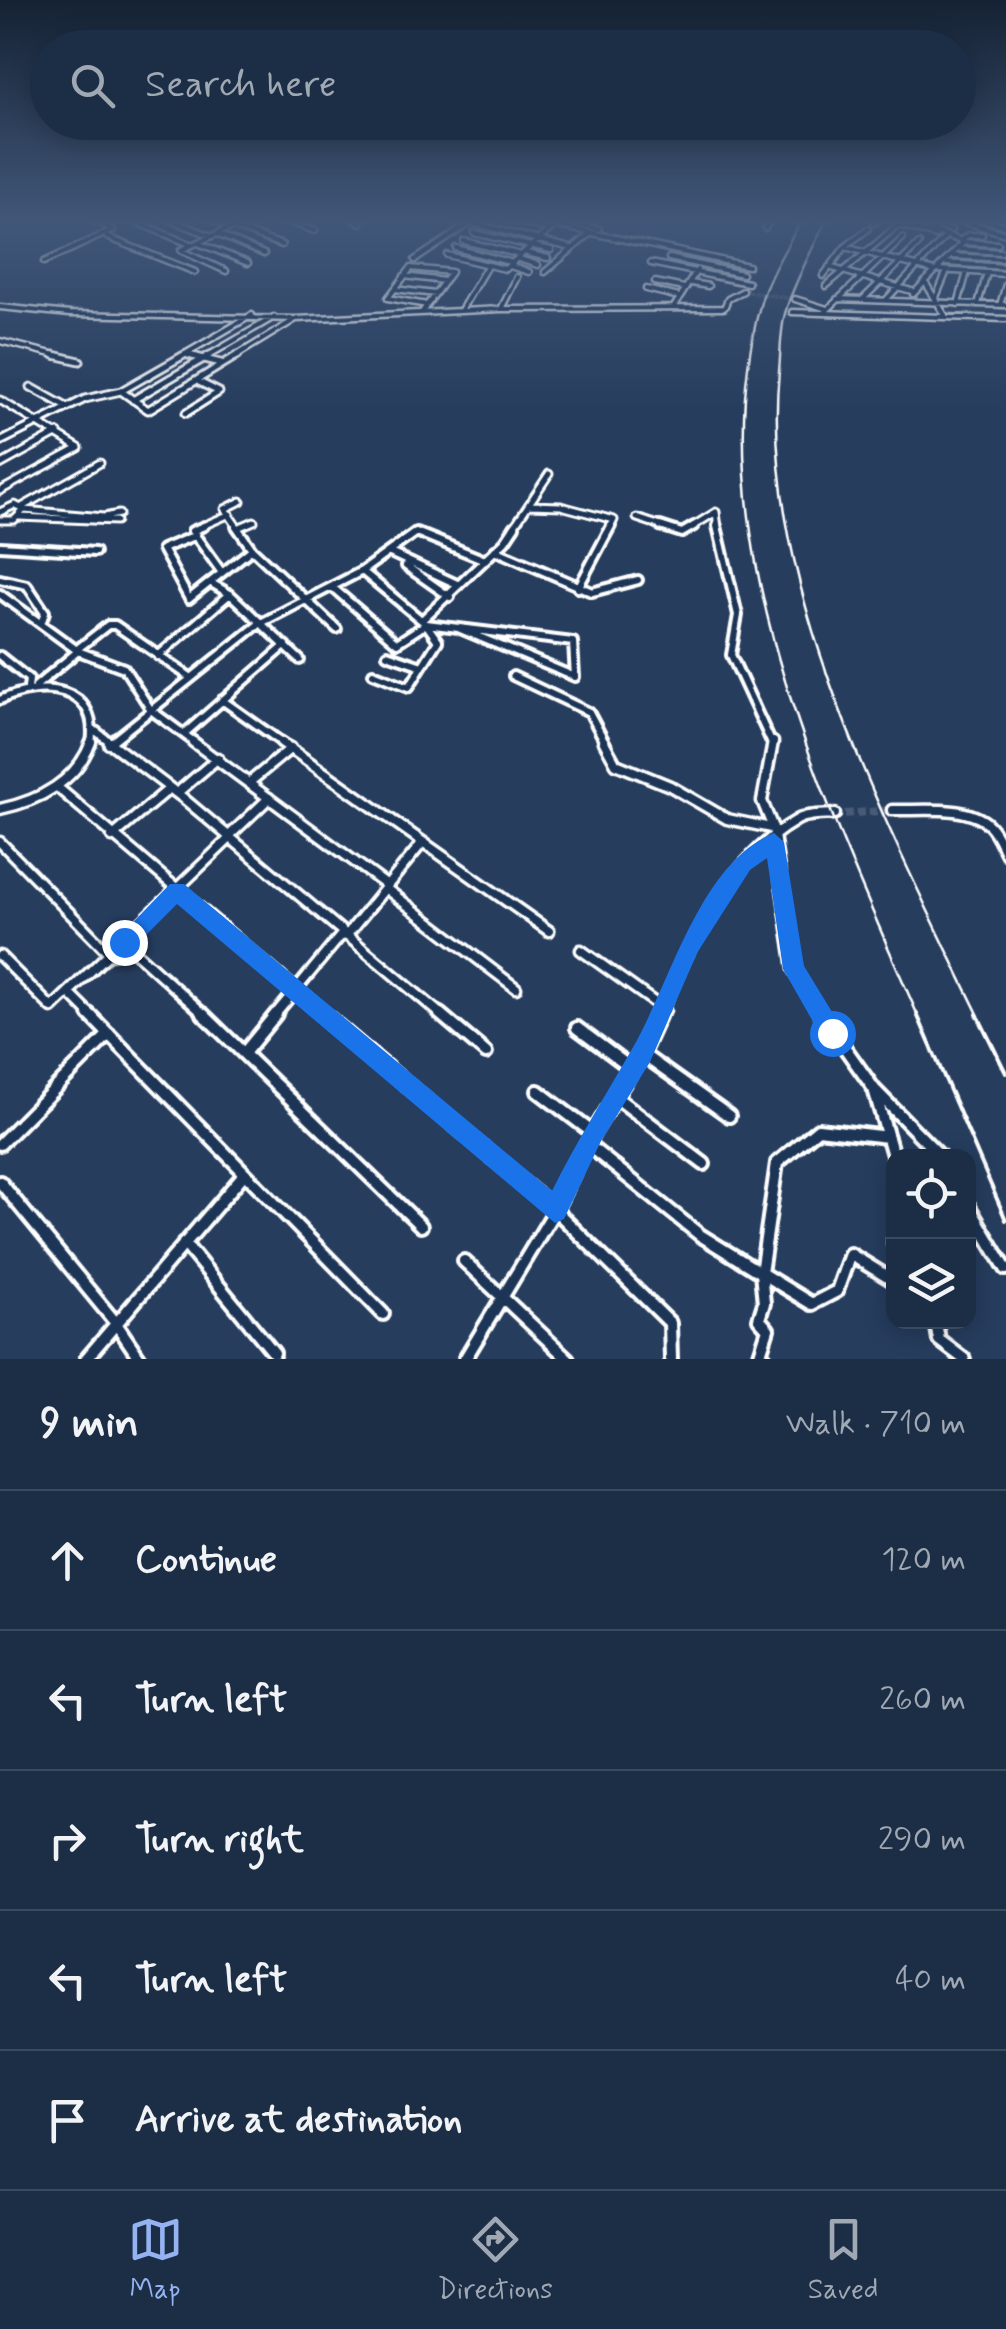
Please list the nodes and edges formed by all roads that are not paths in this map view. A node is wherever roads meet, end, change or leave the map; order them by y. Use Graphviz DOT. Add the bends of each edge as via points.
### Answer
graph roads {
  1 [pos="398,283"];
  2 [pos="442,283"];
  3 [pos="477,283"];
  4 [pos="513,283"];
  5 [pos="662,283"];
  6 [pos="829,283"];
  7 [pos="855,283"];
  8 [pos="877,283"];
  9 [pos="883,283"];
  10 [pos="902,283"];
  11 [pos="924,283"];
  12 [pos="926,283"];
  13 [pos="943,283"];
  14 [pos="964,283"];
  15 [pos="984,283"];
  16 [pos="690,284"];
  17 [pos="1006,284"];
  18 [pos="708,286"];
  19 [pos="826,286"];
  20 [pos="684,288"];
  21 [pos="898,288"];
  22 [pos="394,289"];
  23 [pos="646,289"];
  24 [pos="743,291"];
  25 [pos="915,292"];
  26 [pos="435,294"];
  27 [pos="679,297"];
  28 [pos="795,298"];
  29 [pos="837,300"];
  30 [pos="861,300"];
  31 [pos="937,300"];
  32 [pos="886,301"];
  33 [pos="905,302"];
  34 [pos="958,304"];
  35 [pos="978,304"];
  36 [pos="428,305"];
  37 [pos="1003,305"];
  38 [pos="674,306"];
  39 [pos="0,307"];
  40 [pos="500,309"];
  41 [pos="460,311"];
  42 [pos="826,311"];
  43 [pos="792,312"];
  44 [pos="421,314"];
  45 [pos="253,315"];
  46 [pos="274,316"];
  47 [pos="947,318"];
  48 [pos="296,319"];
  49 [pos="1006,319"];
  50 [pos="0,341"];
  51 [pos="186,354"];
  52 [pos="206,358"];
  53 [pos="80,360"];
  54 [pos="222,364"];
  55 [pos="196,380"];
  56 [pos="32,387"];
  57 [pos="121,390"];
  58 [pos="0,400"];
  59 [pos="133,400"];
  60 [pos="66,407"];
  61 [pos="186,413"];
  62 [pos="37,422"];
  63 [pos="58,434"];
  64 [pos="1,440"];
  65 [pos="100,463"];
  66 [pos="0,465"];
  67 [pos="549,474"];
  68 [pos="0,481"];
  69 [pos="7,487"];
  70 [pos="0,491"];
  71 [pos="242,501"];
  72 [pos="529,505"];
  73 [pos="22,511"];
  74 [pos="230,514"];
  75 [pos="1,515"];
  76 [pos="118,517"];
  77 [pos="638,518"];
  78 [pos="254,521"];
  79 [pos="240,528"];
  80 [pos="196,535"];
  81 [pos="0,546"];
  82 [pos="252,548"];
  83 [pos="495,550"];
  84 [pos="95,552"];
  85 [pos="388,552"];
  86 [pos="397,559"];
  87 [pos="485,560"];
  88 [pos="220,570"];
  89 [pos="362,571"];
  90 [pos="0,578"];
  91 [pos="638,580"];
  92 [pos="213,584"];
  93 [pos="460,585"];
  94 [pos="332,587"];
  95 [pos="578,588"];
  96 [pos="0,594"];
  97 [pos="230,594"];
  98 [pos="450,598"];
  99 [pos="306,599"];
  100 [pos="424,622"];
  101 [pos="41,624"];
  102 [pos="259,624"];
  103 [pos="337,628"];
  104 [pos="458,628"];
  105 [pos="286,646"];
  106 [pos="77,650"];
  107 [pos="387,654"];
  108 [pos="0,656"];
  109 [pos="158,656"];
  110 [pos="300,660"];
  111 [pos="422,666"];
  112 [pos="372,673"];
  113 [pos="513,676"];
  114 [pos="190,677"];
  115 [pos="32,688"];
  116 [pos="0,700"];
  117 [pos="222,700"];
  118 [pos="151,710"];
  119 [pos="93,728"];
  120 [pos="184,734"];
  121 [pos="109,744"];
  122 [pos="291,748"];
  123 [pos="218,758"];
  124 [pos="251,781"];
  125 [pos="56,787"];
  126 [pos="174,791"];
  127 [pos="269,798"];
  128 [pos="0,809"];
  129 [pos="892,810"];
  130 [pos="832,815"];
  131 [pos="773,828"];
  132 [pos="112,837"];
  133 [pos="229,838"];
  134 [pos="0,842"];
  135 [pos="422,842"];
  136 [pos="774,842"];
  137 [pos="1006,854"];
  138 [pos="386,886"];
  139 [pos="177,891"];
  140 [pos="549,931"];
  141 [pos="345,934"];
  142 [pos="124,942"];
  143 [pos="582,950"];
  144 [pos="110,955"];
  145 [pos="0,956"];
  146 [pos="516,988"];
  147 [pos="298,992"];
  148 [pos="69,993"];
  149 [pos="665,1010"];
  150 [pos="578,1028"];
  151 [pos="110,1034"];
  152 [pos="245,1052"];
  153 [pos="486,1052"];
  154 [pos="642,1054"];
  155 [pos="632,1068"];
  156 [pos="874,1089"];
  157 [pos="538,1090"];
  158 [pos="618,1098"];
  159 [pos="729,1116"];
  160 [pos="593,1133"];
  161 [pos="888,1137"];
  162 [pos="0,1144"];
  163 [pos="588,1145"];
  164 [pos="891,1149"];
  165 [pos="933,1149"];
  166 [pos="704,1164"];
  167 [pos="245,1173"];
  168 [pos="0,1182"];
  169 [pos="555,1210"];
  170 [pos="976,1218"];
  171 [pos="421,1226"];
  172 [pos="184,1243"];
  173 [pos="464,1261"];
  174 [pos="1006,1269"];
  175 [pos="761,1273"];
  176 [pos="886,1276"];
  177 [pos="502,1300"];
  178 [pos="383,1314"];
  179 [pos="115,1322"];
  180 [pos="938,1329"];
  181 [pos="274,1353"];
  182 [pos="86,1359"];
  183 [pos="140,1359"];
  184 [pos="465,1359"];
  185 [pos="568,1359"];
  186 [pos="671,1359"];
  187 [pos="766,1359"];
  188 [pos="964,1359"];
  1 -- 22 [label="street"];
  2 -- 26 [label="street"];
  3 -- 41 [label="street"];
  4 -- 40 [label="street"];
  5 -- 20 [label="street"];
  6 -- 19 [label="street"];
  7 -- 29 [label="street"];
  8 -- 30 [label="street"];
  9 -- 21 [label="street"];
  10 -- 21 [label="street"];
  11 -- 25 [label="street"];
  12 -- 31 [label="street"];
  13 -- 31 [label="street"];
  14 -- 34 [label="street"];
  15 -- 35 [label="street"];
  16 -- 18 [label="street"];
  16 -- 20 [label="street"];
  17 -- 37 [label="street"];
  20 -- 27 [label="street"];
  21 -- 25 [label="street"];
  21 -- 32 [label="street"];
  22 -- 26 [label="street"];
  22 -- 36 [label="street" via="389,300"];
  23 -- 27 [label="street"];
  24 -- 38 [label="street" via="724,308"];
  25 -- 33 [label="street"];
  26 -- 36 [label="street"];
  27 -- 38 [label="street"];
  28 -- 42 [label="street"];
  29 -- 30 [label="street"];
  29 -- 42 [label="street"];
  30 -- 32 [label="street"];
  31 -- 33 [label="street"];
  31 -- 34 [label="street"];
  31 -- 47 [label="street"];
  32 -- 33 [label="street"];
  34 -- 35 [label="street"];
  35 -- 37 [label="street"];
  36 -- 44 [label="street"];
  38 -- 40 [label="street"];
  39 -- 45 [label="street"];
  40 -- 41 [label="street"];
  41 -- 44 [label="street"];
  42 -- 43 [label="street"];
  42 -- 47 [label="street"];
  44 -- 48 [label="street"];
  45 -- 46 [label="street"];
  45 -- 51 [label="street"];
  46 -- 48 [label="street"];
  46 -- 52 [label="street"];
  47 -- 49 [label="street"];
  48 -- 54 [label="street"];
  50 -- 53 [label="street"];
  51 -- 52 [label="street"];
  51 -- 57 [label="street"];
  52 -- 54 [label="street"];
  52 -- 59 [label="street"];
  54 -- 55 [label="street"];
  55 -- 59 [label="street" via="148,410"];
  55 -- 61 [label="street" via="220,392"];
  56 -- 60 [label="street"];
  57 -- 59 [label="street"];
  57 -- 60 [label="street"];
  58 -- 62 [label="street"];
  60 -- 62 [label="street"];
  62 -- 63 [label="street"];
  62 -- 64 [label="street"];
  63 -- 66 [label="street"];
  63 -- 69 [label="street" via="79,448"];
  65 -- 73 [label="street"];
  67 -- 72 [label="street"];
  68 -- 69 [label="street"];
  69 -- 70 [label="street"];
  71 -- 74 [label="street" via="225,507"];
  72 -- 83 [label="street"];
  72 -- 95 [label="street" via="614,520"];
  73 -- 75 [label="street"];
  73 -- 75 [label="street"];
  73 -- 76 [label="street" via="102,523"];
  74 -- 79 [label="street"];
  74 -- 80 [label="street" via="193,529"];
  77 -- 131 [label="street" via="682,533 716,512 738,615 732,655 773,741 762,792"];
  78 -- 79 [label="street"];
  79 -- 82 [label="street"];
  80 -- 88 [label="street"];
  80 -- 92 [label="street" via="162,552 187,598"];
  81 -- 84 [label="street"];
  82 -- 88 [label="street"];
  82 -- 99 [label="street"];
  83 -- 87 [label="street"];
  83 -- 95 [label="street"];
  85 -- 86 [label="street"];
  85 -- 87 [label="street" via="416,532"];
  85 -- 89 [label="street"];
  86 -- 93 [label="street"];
  86 -- 98 [label="street"];
  87 -- 93 [label="street"];
  88 -- 92 [label="street"];
  89 -- 94 [label="street"];
  89 -- 100 [label="street"];
  90 -- 101 [label="street" via="27,585 43,607"];
  91 -- 95 [label="street" via="598,592"];
  92 -- 97 [label="street"];
  93 -- 98 [label="street"];
  94 -- 99 [label="street"];
  94 -- 100 [label="street" via="397,644"];
  96 -- 101 [label="street"];
  97 -- 102 [label="street"];
  97 -- 109 [label="street"];
  98 -- 100 [label="street"];
  99 -- 102 [label="street"];
  99 -- 103 [label="street"];
  100 -- 104 [label="street"];
  100 -- 111 [label="street" via="438,641"];
  101 -- 106 [label="street"];
  102 -- 105 [label="street"];
  102 -- 114 [label="street"];
  104 -- 104 [label="street" via="572,642 575,677 542,663"];
  105 -- 110 [label="street"];
  105 -- 117 [label="street"];
  106 -- 109 [label="street" via="114,625"];
  106 -- 115 [label="street"];
  106 -- 118 [label="street" via="124,668"];
  107 -- 111 [label="street"];
  108 -- 115 [label="street"];
  109 -- 114 [label="street"];
  111 -- 112 [label="street" via="409,687"];
  113 -- 131 [label="street" via="586,709 613,762 728,818"];
  114 -- 118 [label="street"];
  115 -- 116 [label="street"];
  115 -- 119 [label="street" via="75,697"];
  117 -- 120 [label="street"];
  117 -- 122 [label="street"];
  118 -- 120 [label="street"];
  118 -- 121 [label="street"];
  119 -- 121 [label="street"];
  119 -- 125 [label="street" via="76,768"];
  120 -- 123 [label="street"];
  121 -- 126 [label="street"];
  122 -- 124 [label="street"];
  122 -- 135 [label="street"];
  123 -- 124 [label="street"];
  123 -- 126 [label="street"];
  124 -- 127 [label="street"];
  125 -- 128 [label="street"];
  125 -- 132 [label="street"];
  126 -- 132 [label="street"];
  126 -- 133 [label="street"];
  127 -- 133 [label="street"];
  127 -- 138 [label="street"];
  129 -- 137 [label="street" via="980,819"];
  130 -- 136 [label="street" via="799,818"];
  131 -- 136 [label="street"];
  132 -- 139 [label="street"];
  133 -- 139 [label="street"];
  133 -- 141 [label="street"];
  134 -- 144 [label="street"];
  135 -- 138 [label="street"];
  135 -- 140 [label="street"];
  136 -- 149 [label="street" via="744,864 700,929"];
  136 -- 156 [label="street" via="794,969"];
  138 -- 141 [label="street"];
  138 -- 146 [label="street"];
  139 -- 142 [label="street"];
  139 -- 147 [label="street"];
  141 -- 147 [label="street"];
  141 -- 153 [label="street"];
  142 -- 144 [label="street"];
  142 -- 152 [label="street"];
  143 -- 149 [label="street"];
  144 -- 148 [label="street"];
  145 -- 148 [label="street" via="52,1008"];
  147 -- 152 [label="street"];
  147 -- 169 [label="street"];
  148 -- 151 [label="street"];
  149 -- 154 [label="street"];
  150 -- 155 [label="street"];
  151 -- 162 [label="street"];
  151 -- 167 [label="street"];
  152 -- 171 [label="street"];
  154 -- 155 [label="street"];
  154 -- 159 [label="street"];
  155 -- 158 [label="street"];
  156 -- 161 [label="street"];
  156 -- 165 [label="street"];
  157 -- 160 [label="street"];
  158 -- 160 [label="street"];
  158 -- 166 [label="street"];
  160 -- 163 [label="street"];
  161 -- 164 [label="street"];
  161 -- 175 [label="street" via="818,1129 777,1163"];
  163 -- 169 [label="street"];
  163 -- 175 [label="street" via="700,1235"];
  167 -- 172 [label="street"];
  167 -- 178 [label="street"];
  168 -- 179 [label="street"];
  169 -- 177 [label="street"];
  169 -- 186 [label="street" via="670,1323"];
  170 -- 174 [label="street"];
  172 -- 179 [label="street"];
  172 -- 181 [label="street"];
  173 -- 177 [label="street"];
  175 -- 176 [label="street" via="812,1304 837,1291 850,1254"];
  175 -- 187 [label="street" via="759,1319 768,1329 760,1354"];
  177 -- 184 [label="street"];
  177 -- 185 [label="street"];
  179 -- 182 [label="street"];
  179 -- 183 [label="street"];
  180 -- 188 [label="street" via="940,1340"];
}
